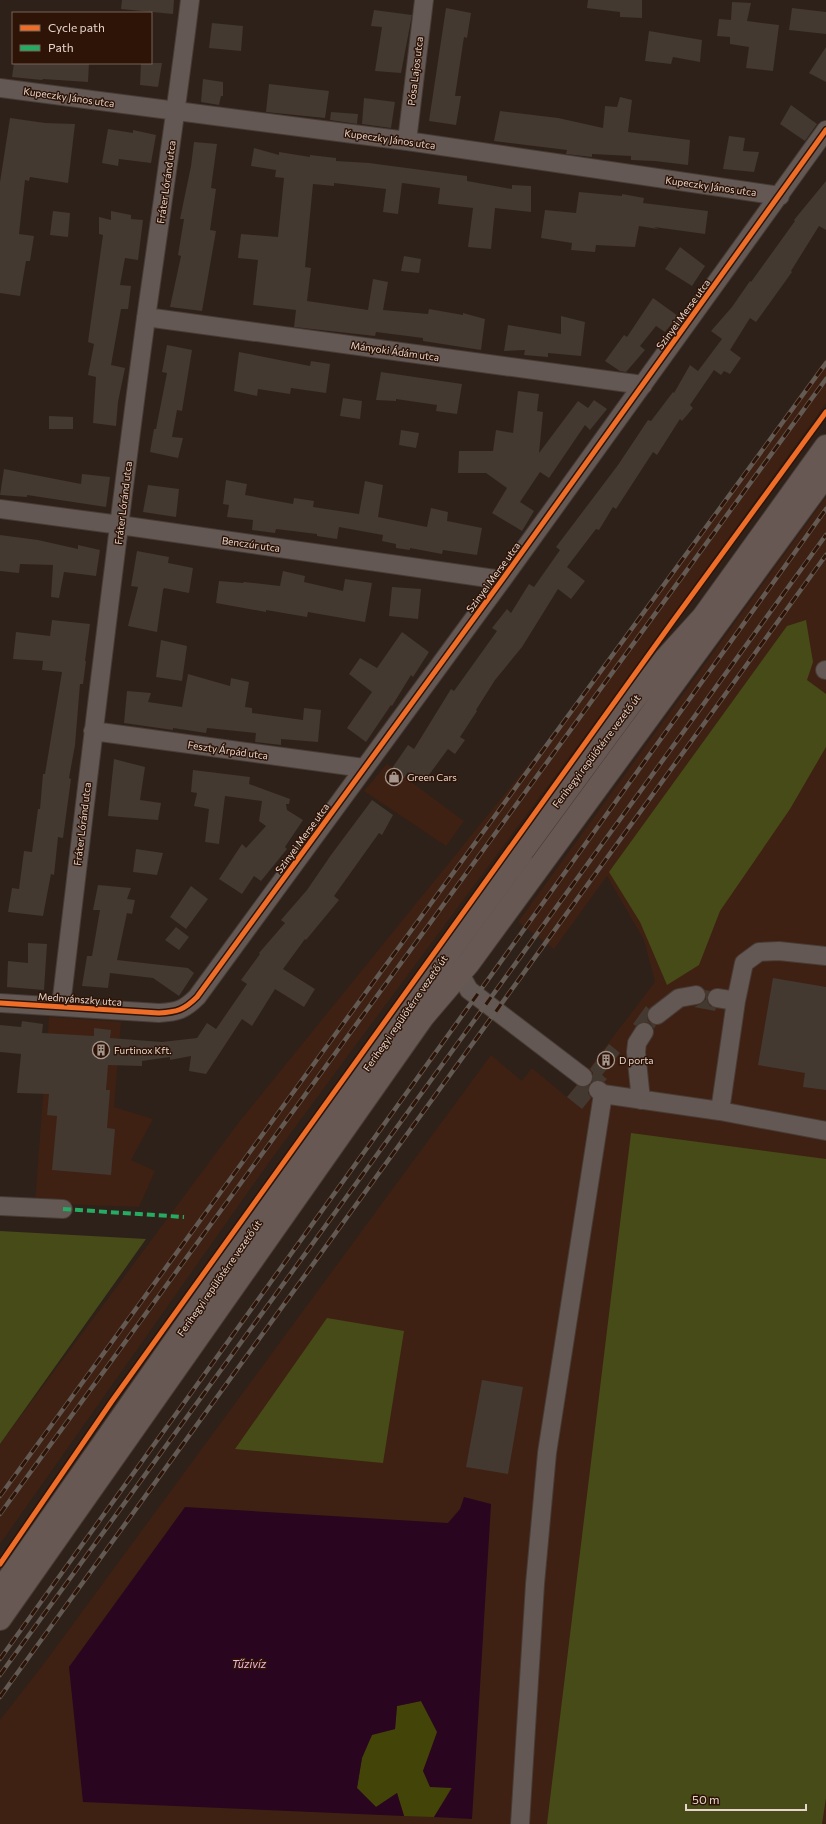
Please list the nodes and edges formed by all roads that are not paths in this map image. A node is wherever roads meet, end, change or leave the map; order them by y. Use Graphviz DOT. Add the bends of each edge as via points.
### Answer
graph roads {
  1 [pos="190,0"];
  2 [pos="424,0"];
  3 [pos="0,88"];
  4 [pos="176,112"];
  5 [pos="826,130"];
  6 [pos="407,141"];
  7 [pos="780,196"];
  8 [pos="146,318"];
  9 [pos="643,385"];
  10 [pos="826,446"];
  11 [pos="826,475"];
  12 [pos="0,509"];
  13 [pos="120,525"];
  14 [pos="502,580"];
  15 [pos="630,705"];
  16 [pos="93,731"];
  17 [pos="364,768"];
  18 [pos="826,956"];
  19 [pos="458,984"];
  20 [pos="696,995"];
  21 [pos="717,998"];
  22 [pos="485,1001"];
  23 [pos="736,1001"];
  24 [pos="0,1003"];
  25 [pos="61,1006"];
  26 [pos="409,1006"];
  27 [pos="159,1013"];
  28 [pos="657,1015"];
  29 [pos="644,1032"];
  30 [pos="383,1073"];
  31 [pos="583,1077"];
  32 [pos="641,1100"];
  33 [pos="720,1111"];
  34 [pos="826,1130"];
  35 [pos="0,1206"];
  36 [pos="63,1209"];
  37 [pos="0,1591"];
  38 [pos="0,1619"];
  39 [pos="520,1824"];
  1 -- 4 [label="street, Fráter Lóránd utca"];
  2 -- 6 [label="street, Pósa Lajos utca"];
  3 -- 4 [label="street, Kupeczky János utca"];
  4 -- 6 [label="street, Kupeczky János utca"];
  4 -- 8 [label="street, Fráter Lóránd utca"];
  5 -- 7 [label="street, Szinyei Merse utca"];
  6 -- 7 [label="street, Kupeczky János utca"];
  7 -- 9 [label="street, Szinyei Merse utca"];
  8 -- 9 [label="street, Mányoki Ádám utca"];
  8 -- 13 [label="street, Fráter Lóránd utca"];
  9 -- 14 [label="street, Szinyei Merse utca"];
  10 -- 15 [label="main road, Ferihegyi repülőtérre vezető út" via="703,617 665,659"];
  11 -- 19 [label="main road, Ferihegyi repülőtérre vezető út"];
  12 -- 13 [label="street, Benczúr utca"];
  13 -- 14 [label="street, Benczúr utca"];
  13 -- 16 [label="street, Fráter Lóránd utca"];
  14 -- 17 [label="street, Szinyei Merse utca"];
  15 -- 19 [label="street" via="610,748 458,959"];
  15 -- 26 [label="main road, Ferihegyi repülőtérre vezető út"];
  16 -- 17 [label="street, Feszty Árpád utca"];
  16 -- 25 [label="street, Fráter Lóránd utca"];
  17 -- 27 [label="street, Szinyei Merse utca" via="197,997 187,1007 175,1012"];
  18 -- 23 [label="street" via="779,950 759,952 744,963"];
  19 -- 22 [label="street"];
  19 -- 26 [label="street"];
  19 -- 30 [label="main road, Ferihegyi repülőtérre vezető út" via="423,1017"];
  20 -- 28 [label="street" via="679,998"];
  21 -- 23 [label="street"];
  22 -- 30 [label="street" via="464,996 453,998 436,1016 413,1048"];
  22 -- 31 [label="street"];
  23 -- 33 [label="street"];
  24 -- 25 [label="street, Mednyánszky utca"];
  25 -- 27 [label="street, Mednyánszky utca"];
  26 -- 37 [label="main road, Ferihegyi repülőtérre vezető út"];
  29 -- 32 [label="street" via="636,1052"];
  30 -- 38 [label="main road, Ferihegyi repülőtérre vezető út"];
  32 -- 33 [label="street"];
  32 -- 39 [label="street" via="600,1092 547,1453 535,1584"];
  33 -- 34 [label="street"];
  35 -- 36 [label="street"];
}
